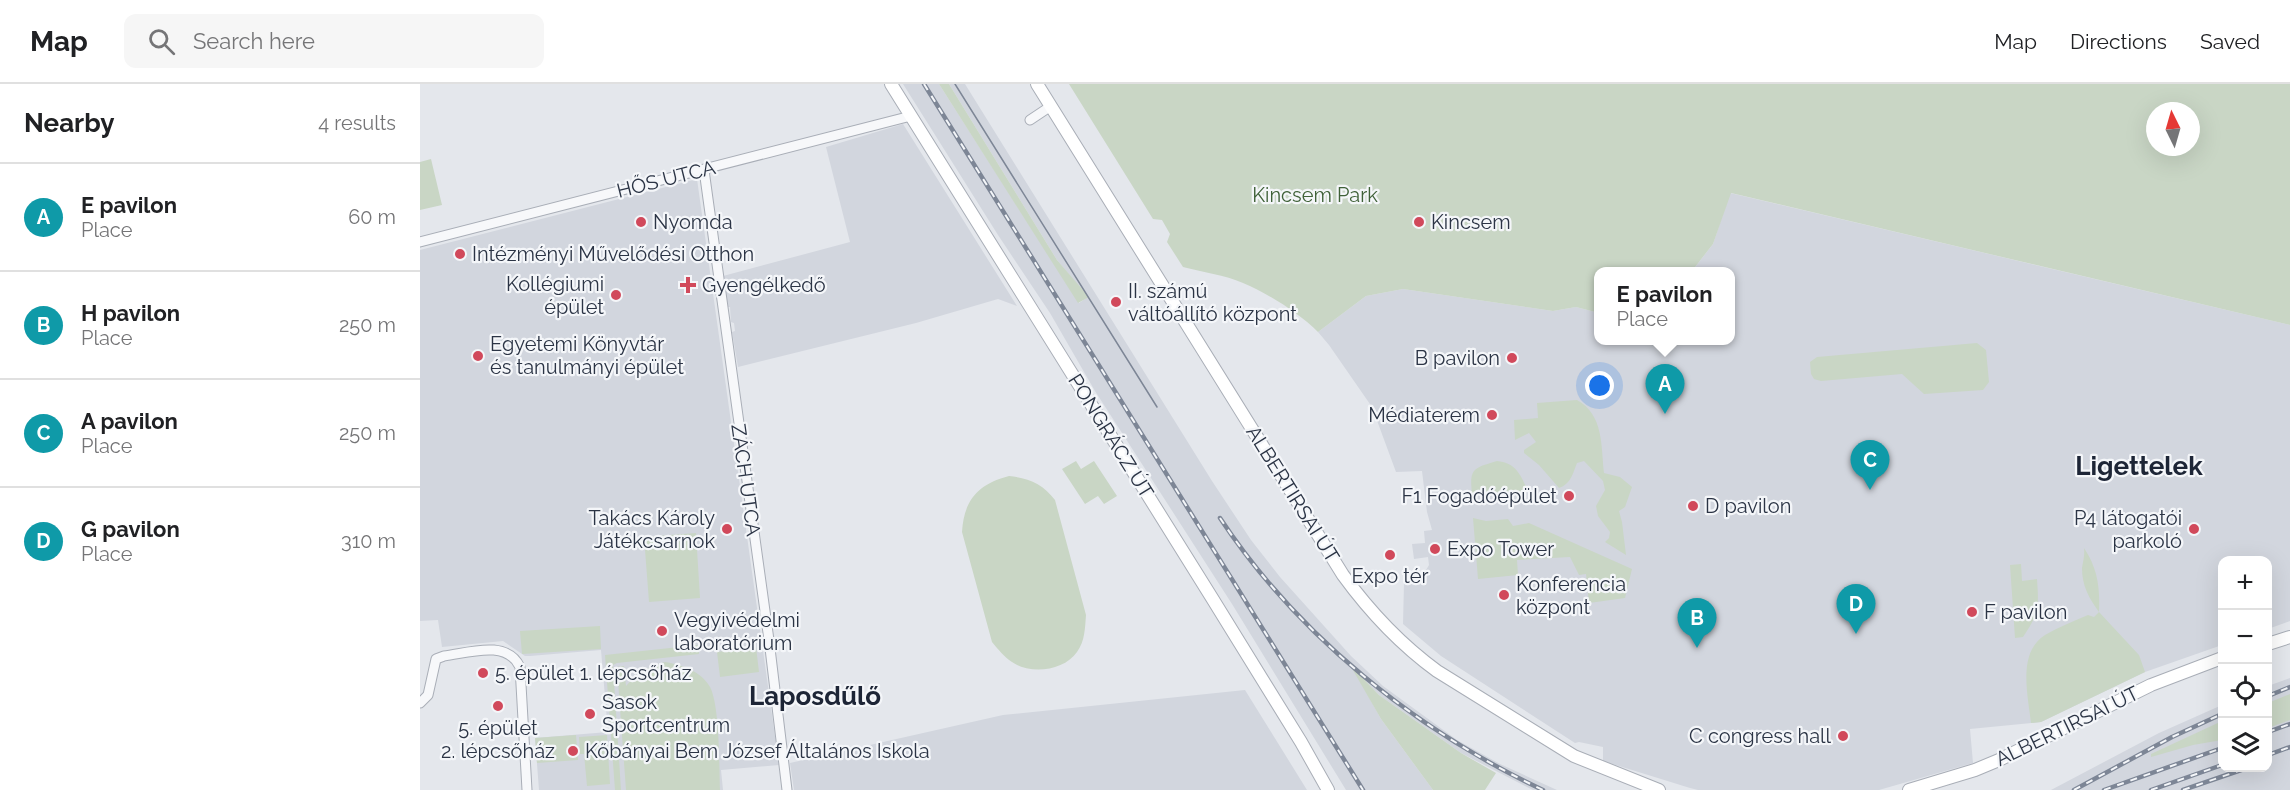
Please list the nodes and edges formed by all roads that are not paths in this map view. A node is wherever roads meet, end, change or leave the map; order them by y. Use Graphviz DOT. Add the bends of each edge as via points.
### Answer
graph roads {
  1 [pos="891,84"];
  2 [pos="1037,84"];
  3 [pos="1051,106"];
  4 [pos="911,116"];
  5 [pos="1030,120"];
  6 [pos="704,170"];
  7 [pos="420,242"];
  8 [pos="2290,637"];
  9 [pos="2272,643"];
  10 [pos="2218,660"];
  11 [pos="420,703"];
  12 [pos="527,790"];
  13 [pos="787,790"];
  14 [pos="1328,790"];
  15 [pos="1659,790"];
  16 [pos="1909,790"];
  1 -- 4 [label="street, PONGRÁCZ ÚT"];
  2 -- 3 [label="street, ALBERTIRSAI ÚT"];
  3 -- 5 [label="street"];
  3 -- 15 [label="street, ALBERTIRSAI ÚT" via="1343,575 1376,617 1437,671 1574,756"];
  4 -- 6 [label="street, HŐS UTCA"];
  4 -- 14 [label="street, PONGRÁCZ ÚT"];
  6 -- 7 [label="street, HŐS UTCA"];
  6 -- 13 [label="street, ZÁCH UTCA"];
  8 -- 9 [label="street"];
  10 -- 16 [label="street, ALBERTIRSAI ÚT" via="2151,685 1999,760"];
  11 -- 12 [label="street" via="428,695 436,659 497,650 516,659 520,667"];
}
